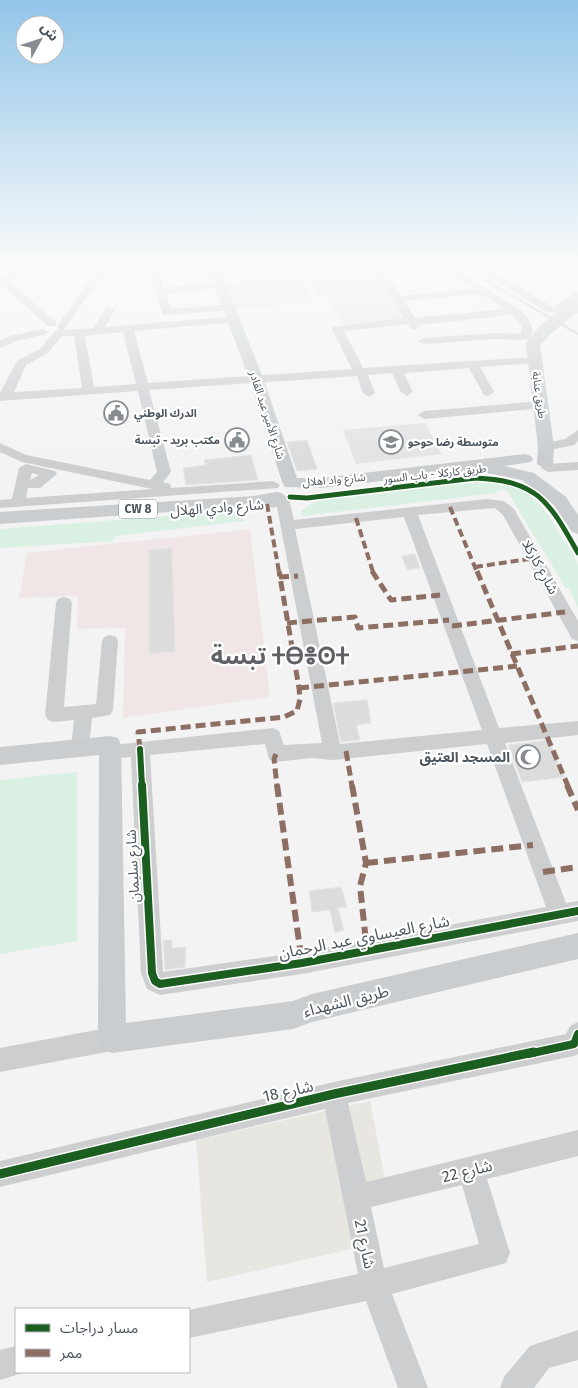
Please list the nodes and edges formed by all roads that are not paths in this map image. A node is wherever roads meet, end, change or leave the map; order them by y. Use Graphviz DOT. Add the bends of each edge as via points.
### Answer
graph roads {
  1 [pos="58,328"];
  2 [pos="57,329"];
  3 [pos="61,329"];
  4 [pos="128,329"];
  5 [pos="227,329"];
  6 [pos="235,329"];
  7 [pos="339,329"];
  8 [pos="416,329"];
  9 [pos="527,329"];
  10 [pos="547,329"];
  11 [pos="98,331"];
  12 [pos="0,332"];
  13 [pos="79,333"];
  14 [pos="14,338"];
  15 [pos="0,345"];
  16 [pos="433,356"];
  17 [pos="534,360"];
  18 [pos="472,364"];
  19 [pos="396,369"];
  20 [pos="360,372"];
  21 [pos="252,378"];
  22 [pos="443,382"];
  23 [pos="141,386"];
  24 [pos="88,390"];
  25 [pos="408,392"];
  26 [pos="488,392"];
  27 [pos="368,393"];
  28 [pos="3,397"];
  29 [pos="541,405"];
  30 [pos="424,415"];
  31 [pos="578,434"];
  32 [pos="0,447"];
  33 [pos="546,447"];
  34 [pos="540,464"];
  35 [pos="578,466"];
  36 [pos="78,470"];
  37 [pos="526,477"];
  38 [pos="23,482"];
  39 [pos="153,485"];
  40 [pos="282,489"];
  41 [pos="188,492"];
  42 [pos="21,503"];
  43 [pos="0,504"];
  44 [pos="0,511"];
  45 [pos="410,512"];
  46 [pos="578,515"];
  47 [pos="0,518"];
  48 [pos="0,523"];
  49 [pos="288,525"];
  50 [pos="578,528"];
  51 [pos="64,603"];
  52 [pos="578,635"];
  53 [pos="110,641"];
  54 [pos="84,713"];
  55 [pos="578,728"];
  56 [pos="493,736"];
  57 [pos="80,748"];
  58 [pos="120,750"];
  59 [pos="332,752"];
  60 [pos="0,756"];
  61 [pos="0,767"];
  62 [pos="568,913"];
  63 [pos="578,946"];
  64 [pos="155,981"];
  65 [pos="578,1034"];
  66 [pos="112,1040"];
  67 [pos="0,1060"];
  68 [pos="334,1094"];
  69 [pos="578,1143"];
  70 [pos="471,1170"];
  71 [pos="0,1174"];
  72 [pos="355,1198"];
  73 [pos="374,1285"];
  74 [pos="190,1324"];
  75 [pos="578,1345"];
  76 [pos="15,1361"];
  77 [pos="0,1365"];
  78 [pos="413,1388"];
  79 [pos="514,1388"];
  1 -- 28 [label="street" via="44,351 21,363"];
  2 -- 14 [label="street" via="48,334 43,332"];
  3 -- 13 [label="street"];
  4 -- 11 [label="street"];
  4 -- 23 [label="street"];
  5 -- 21 [label="main road, شارع الأمير عبد القادر"];
  6 -- 21 [label="main road, شارع الأمير عبد القادر"];
  7 -- 20 [label="street"];
  8 -- 16 [label="street"];
  9 -- 16 [label="street" via="525,337 494,336"];
  10 -- 17 [label="main road, طريق عنابة, bridge" via="534,344"];
  11 -- 13 [label="street"];
  12 -- 14 [label="street"];
  13 -- 24 [label="street"];
  14 -- 15 [label="street"];
  16 -- 18 [label="street"];
  16 -- 19 [label="street"];
  16 -- 22 [label="street"];
  17 -- 18 [label="street"];
  17 -- 29 [label="main road, طريق عنابة"];
  18 -- 26 [label="street"];
  19 -- 20 [label="street"];
  19 -- 25 [label="street"];
  20 -- 21 [label="street"];
  20 -- 27 [label="street"];
  21 -- 23 [label="street"];
  21 -- 40 [label="main road, شارع الأمير عبد القادر"];
  23 -- 24 [label="street"];
  23 -- 39 [label="street" via="164,472"];
  24 -- 28 [label="street"];
  29 -- 30 [label="street"];
  29 -- 33 [label="main road, طريق عنابة"];
  31 -- 33 [label="street" via="569,442"];
  32 -- 36 [label="street" via="22,458"];
  33 -- 34 [label="main road, طريق عنابة"];
  34 -- 35 [label="street"];
  34 -- 37 [label="main road" via="542,477"];
  34 -- 37 [label="main road, طريق عنابة" via="518,462 517,468"];
  34 -- 40 [label="main road, شارع واد اهلال"];
  34 -- 46 [label="main road"];
  36 -- 39 [label="street"];
  36 -- 42 [label="street"];
  37 -- 40 [label="main road, شارع واد اهلال" via="487,468 323,489"];
  37 -- 50 [label="main road" via="560,501"];
  38 -- 42 [label="street"];
  39 -- 41 [label="street"];
  40 -- 41 [label="street, شارع وادي الهلال"];
  40 -- 44 [label="main road, شارع وادي الهلال / CW 8" via="248,495"];
  40 -- 47 [label="main road, شارع وادي الهلال / CW 8" via="254,501"];
  40 -- 48 [label="street, شارع وادي الهلال" via="272,504"];
  40 -- 49 [label="street"];
  41 -- 42 [label="street, شارع وادي الهلال"];
  42 -- 43 [label="street, شارع وادي الهلال"];
  45 -- 49 [label="street"];
  45 -- 52 [label="street, شارع كاركلا" via="487,503 498,504 509,512"];
  45 -- 56 [label="street"];
  49 -- 59 [label="street"];
  51 -- 54 [label="street" via="54,715"];
  53 -- 54 [label="street" via="104,710"];
  54 -- 57 [label="street"];
  55 -- 56 [label="street"];
  56 -- 59 [label="street"];
  56 -- 62 [label="street"];
  57 -- 58 [label="main road"];
  57 -- 60 [label="main road"];
  58 -- 59 [label="street" via="274,736 276,754 312,750"];
  58 -- 61 [label="main road"];
  58 -- 64 [label="street, شارع سليمان"];
  58 -- 66 [label="main road"];
  62 -- 64 [label="street, شارع العيساوي عبد الرحمان" via="302,963 164,984"];
  63 -- 66 [label="main road, طريق الشهداء" via="293,1015"];
  65 -- 68 [label="street, شارع 18" via="574,1044"];
  66 -- 67 [label="street, طريق الشهداء"];
  68 -- 71 [label="street, شارع 18"];
  68 -- 72 [label="street, شارع 21"];
  69 -- 70 [label="street, شارع 22"];
  70 -- 72 [label="street, شارع 22"];
  70 -- 73 [label="street" via="496,1253"];
  72 -- 73 [label="street, شارع 21"];
  73 -- 74 [label="street"];
  73 -- 78 [label="street, شارع 21"];
  75 -- 79 [label="street" via="540,1356"];
  76 -- 77 [label="street"];
}
